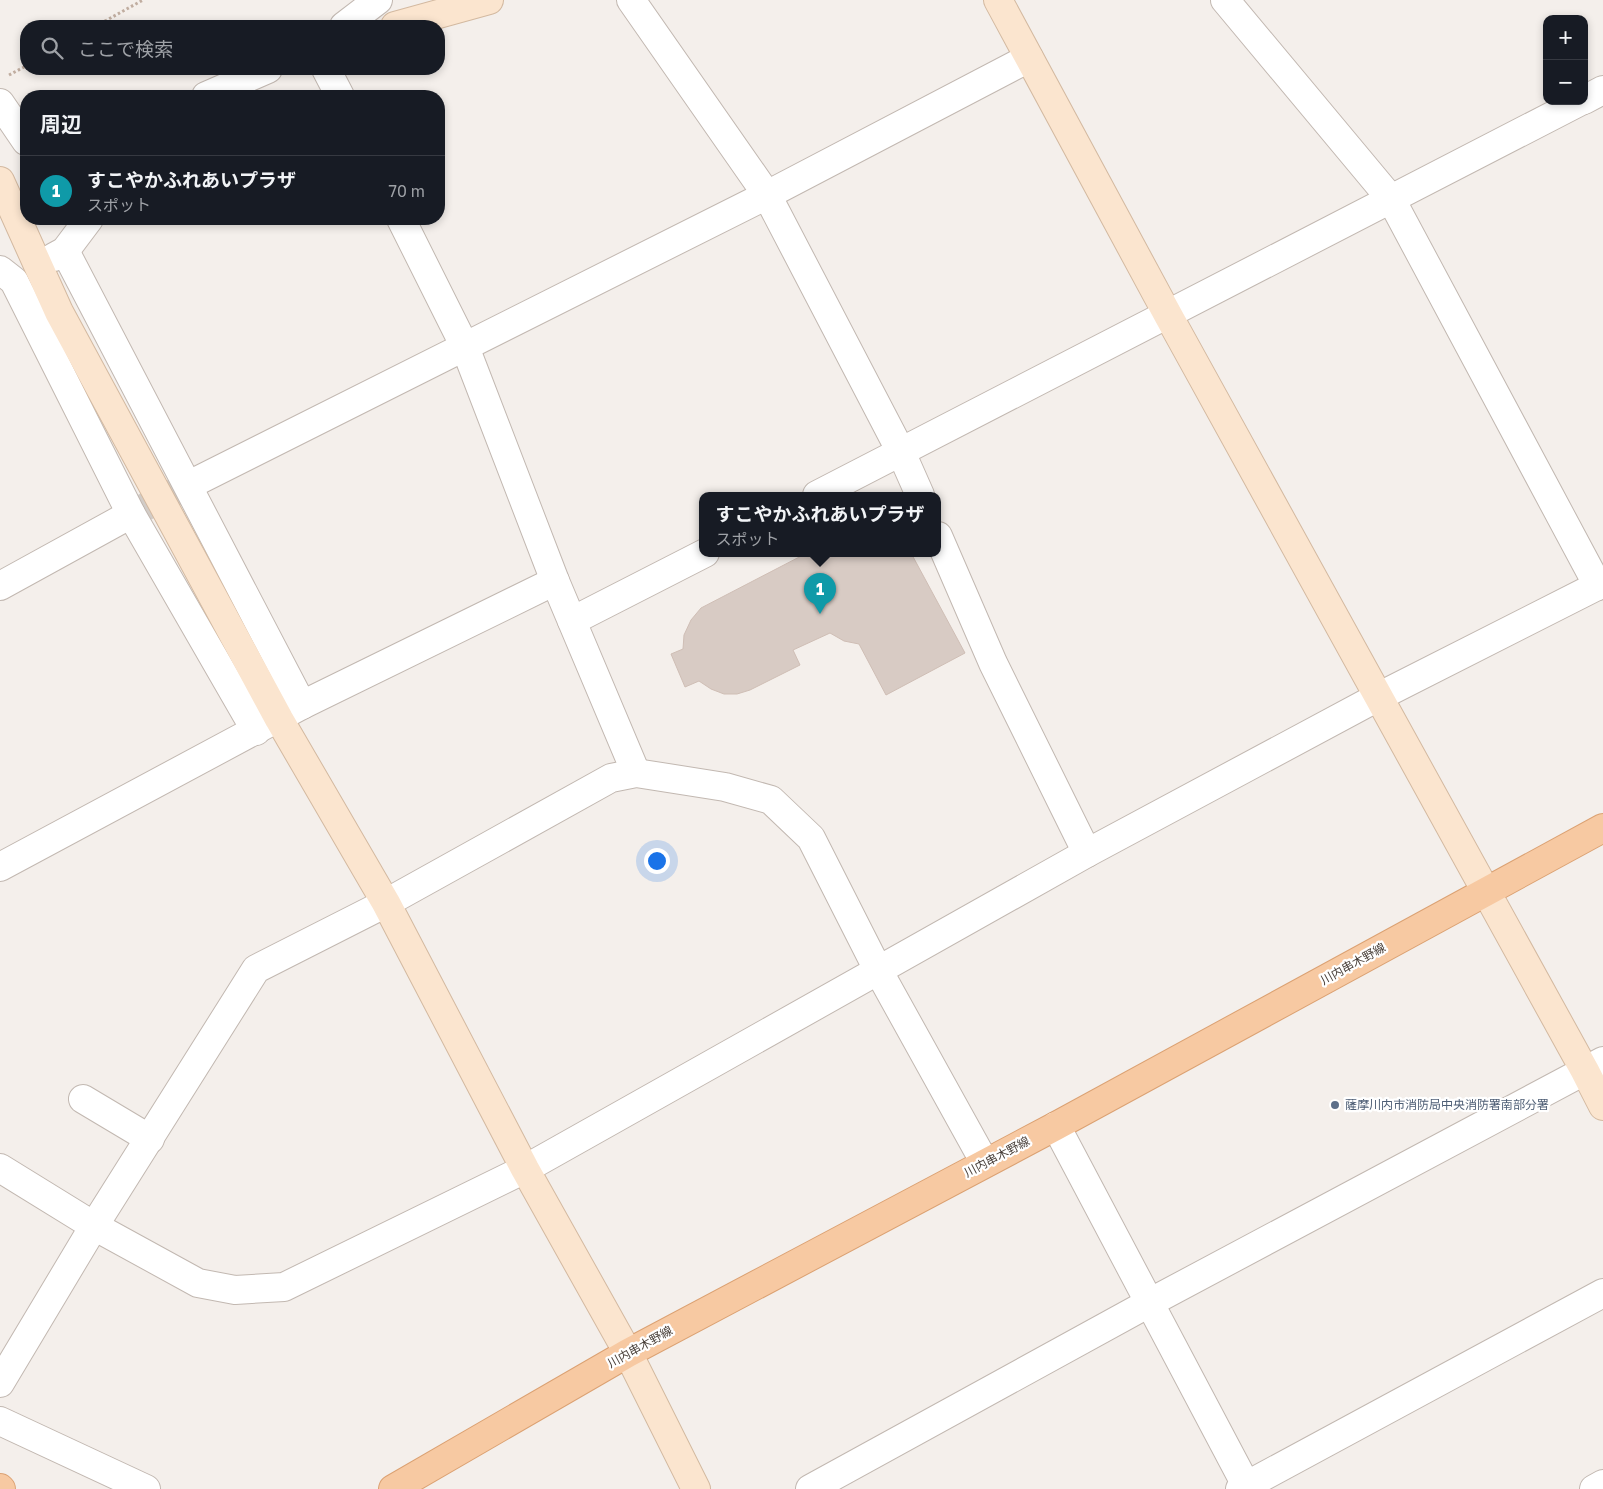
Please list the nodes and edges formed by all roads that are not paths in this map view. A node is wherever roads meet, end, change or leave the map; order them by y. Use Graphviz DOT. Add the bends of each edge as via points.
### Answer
graph roads {
  1 [pos="378,0"];
  2 [pos="489,0"];
  3 [pos="631,0"];
  4 [pos="998,0"];
  5 [pos="1232,2"];
  6 [pos="352,20"];
  7 [pos="417,20"];
  8 [pos="1028,58"];
  9 [pos="254,75"];
  10 [pos="329,75"];
  11 [pos="220,90"];
  12 [pos="337,90"];
  13 [pos="1593,100"];
  14 [pos="0,103"];
  15 [pos="20,132"];
  16 [pos="0,181"];
  17 [pos="767,196"];
  18 [pos="1391,199"];
  19 [pos="404,225"];
  20 [pos="69,237"];
  21 [pos="9,279"];
  22 [pos="1168,315"];
  23 [pos="465,348"];
  24 [pos="901,452"];
  25 [pos="188,485"];
  26 [pos="823,492"];
  27 [pos="919,492"];
  28 [pos="131,514"];
  29 [pos="941,543"];
  30 [pos="699,556"];
  31 [pos="555,581"];
  32 [pos="1600,585"];
  33 [pos="0,586"];
  34 [pos="572,621"];
  35 [pos="1378,697"];
  36 [pos="302,705"];
  37 [pos="267,725"];
  38 [pos="636,773"];
  39 [pos="1603,828"];
  40 [pos="1087,854"];
  41 [pos="0,867"];
  42 [pos="1486,892"];
  43 [pos="386,903"];
  44 [pos="878,970"];
  45 [pos="1594,1066"];
  46 [pos="83,1098"];
  47 [pos="1603,1106"];
  48 [pos="1056,1126"];
  49 [pos="150,1139"];
  50 [pos="985,1163"];
  51 [pos="0,1168"];
  52 [pos="525,1169"];
  53 [pos="94,1226"];
  54 [pos="1603,1292"];
  55 [pos="1149,1304"];
  56 [pos="628,1353"];
  57 [pos="0,1383"];
  58 [pos="0,1421"];
  59 [pos="1603,1484"];
  60 [pos="1244,1488"];
  61 [pos="146,1489"];
  62 [pos="393,1489"];
  63 [pos="696,1489"];
  64 [pos="810,1489"];
  65 [pos="1594,1489"];
  1 -- 6 [label="street"];
  2 -- 7 [label="street"];
  3 -- 17 [label="street"];
  4 -- 8 [label="street"];
  5 -- 18 [label="street"];
  8 -- 17 [label="street"];
  8 -- 22 [label="street"];
  9 -- 11 [label="street"];
  10 -- 12 [label="street"];
  13 -- 18 [label="street"];
  14 -- 15 [label="street"];
  16 -- 37 [label="street" via="59,312"];
  17 -- 23 [label="street"];
  17 -- 24 [label="street"];
  18 -- 22 [label="street"];
  18 -- 32 [label="street"];
  19 -- 23 [label="street"];
  20 -- 25 [label="street"];
  21 -- 28 [label="street"];
  22 -- 24 [label="street"];
  22 -- 35 [label="street"];
  23 -- 25 [label="street"];
  23 -- 31 [label="street"];
  24 -- 26 [label="street"];
  24 -- 27 [label="street"];
  25 -- 36 [label="street"];
  28 -- 33 [label="street"];
  28 -- 37 [label="street"];
  29 -- 40 [label="street" via="993,663"];
  30 -- 34 [label="street"];
  31 -- 34 [label="street"];
  31 -- 36 [label="street"];
  32 -- 35 [label="street"];
  34 -- 38 [label="street"];
  35 -- 40 [label="street"];
  35 -- 42 [label="street"];
  36 -- 37 [label="street"];
  37 -- 41 [label="street"];
  37 -- 43 [label="street"];
  38 -- 43 [label="street" via="611,778"];
  38 -- 44 [label="street" via="724,787 771,800 811,838"];
  39 -- 42 [label="main road, 川内串木野線"];
  40 -- 44 [label="street"];
  42 -- 45 [label="street"];
  42 -- 48 [label="main road, 川内串木野線"];
  43 -- 49 [label="street" via="256,969"];
  43 -- 52 [label="street"];
  44 -- 50 [label="street"];
  44 -- 52 [label="street"];
  45 -- 47 [label="street"];
  45 -- 55 [label="street"];
  46 -- 49 [label="street"];
  48 -- 50 [label="main road, 川内串木野線"];
  48 -- 55 [label="street"];
  49 -- 53 [label="street"];
  50 -- 56 [label="main road, 川内串木野線"];
  51 -- 53 [label="street"];
  52 -- 53 [label="street" via="284,1287 235,1290 198,1283"];
  52 -- 56 [label="street"];
  53 -- 57 [label="street"];
  54 -- 60 [label="street"];
  55 -- 60 [label="street"];
  55 -- 64 [label="street"];
  56 -- 62 [label="main road, 川内串木野線"];
  56 -- 63 [label="street"];
  58 -- 61 [label="street"];
  59 -- 65 [label="street"];
}
